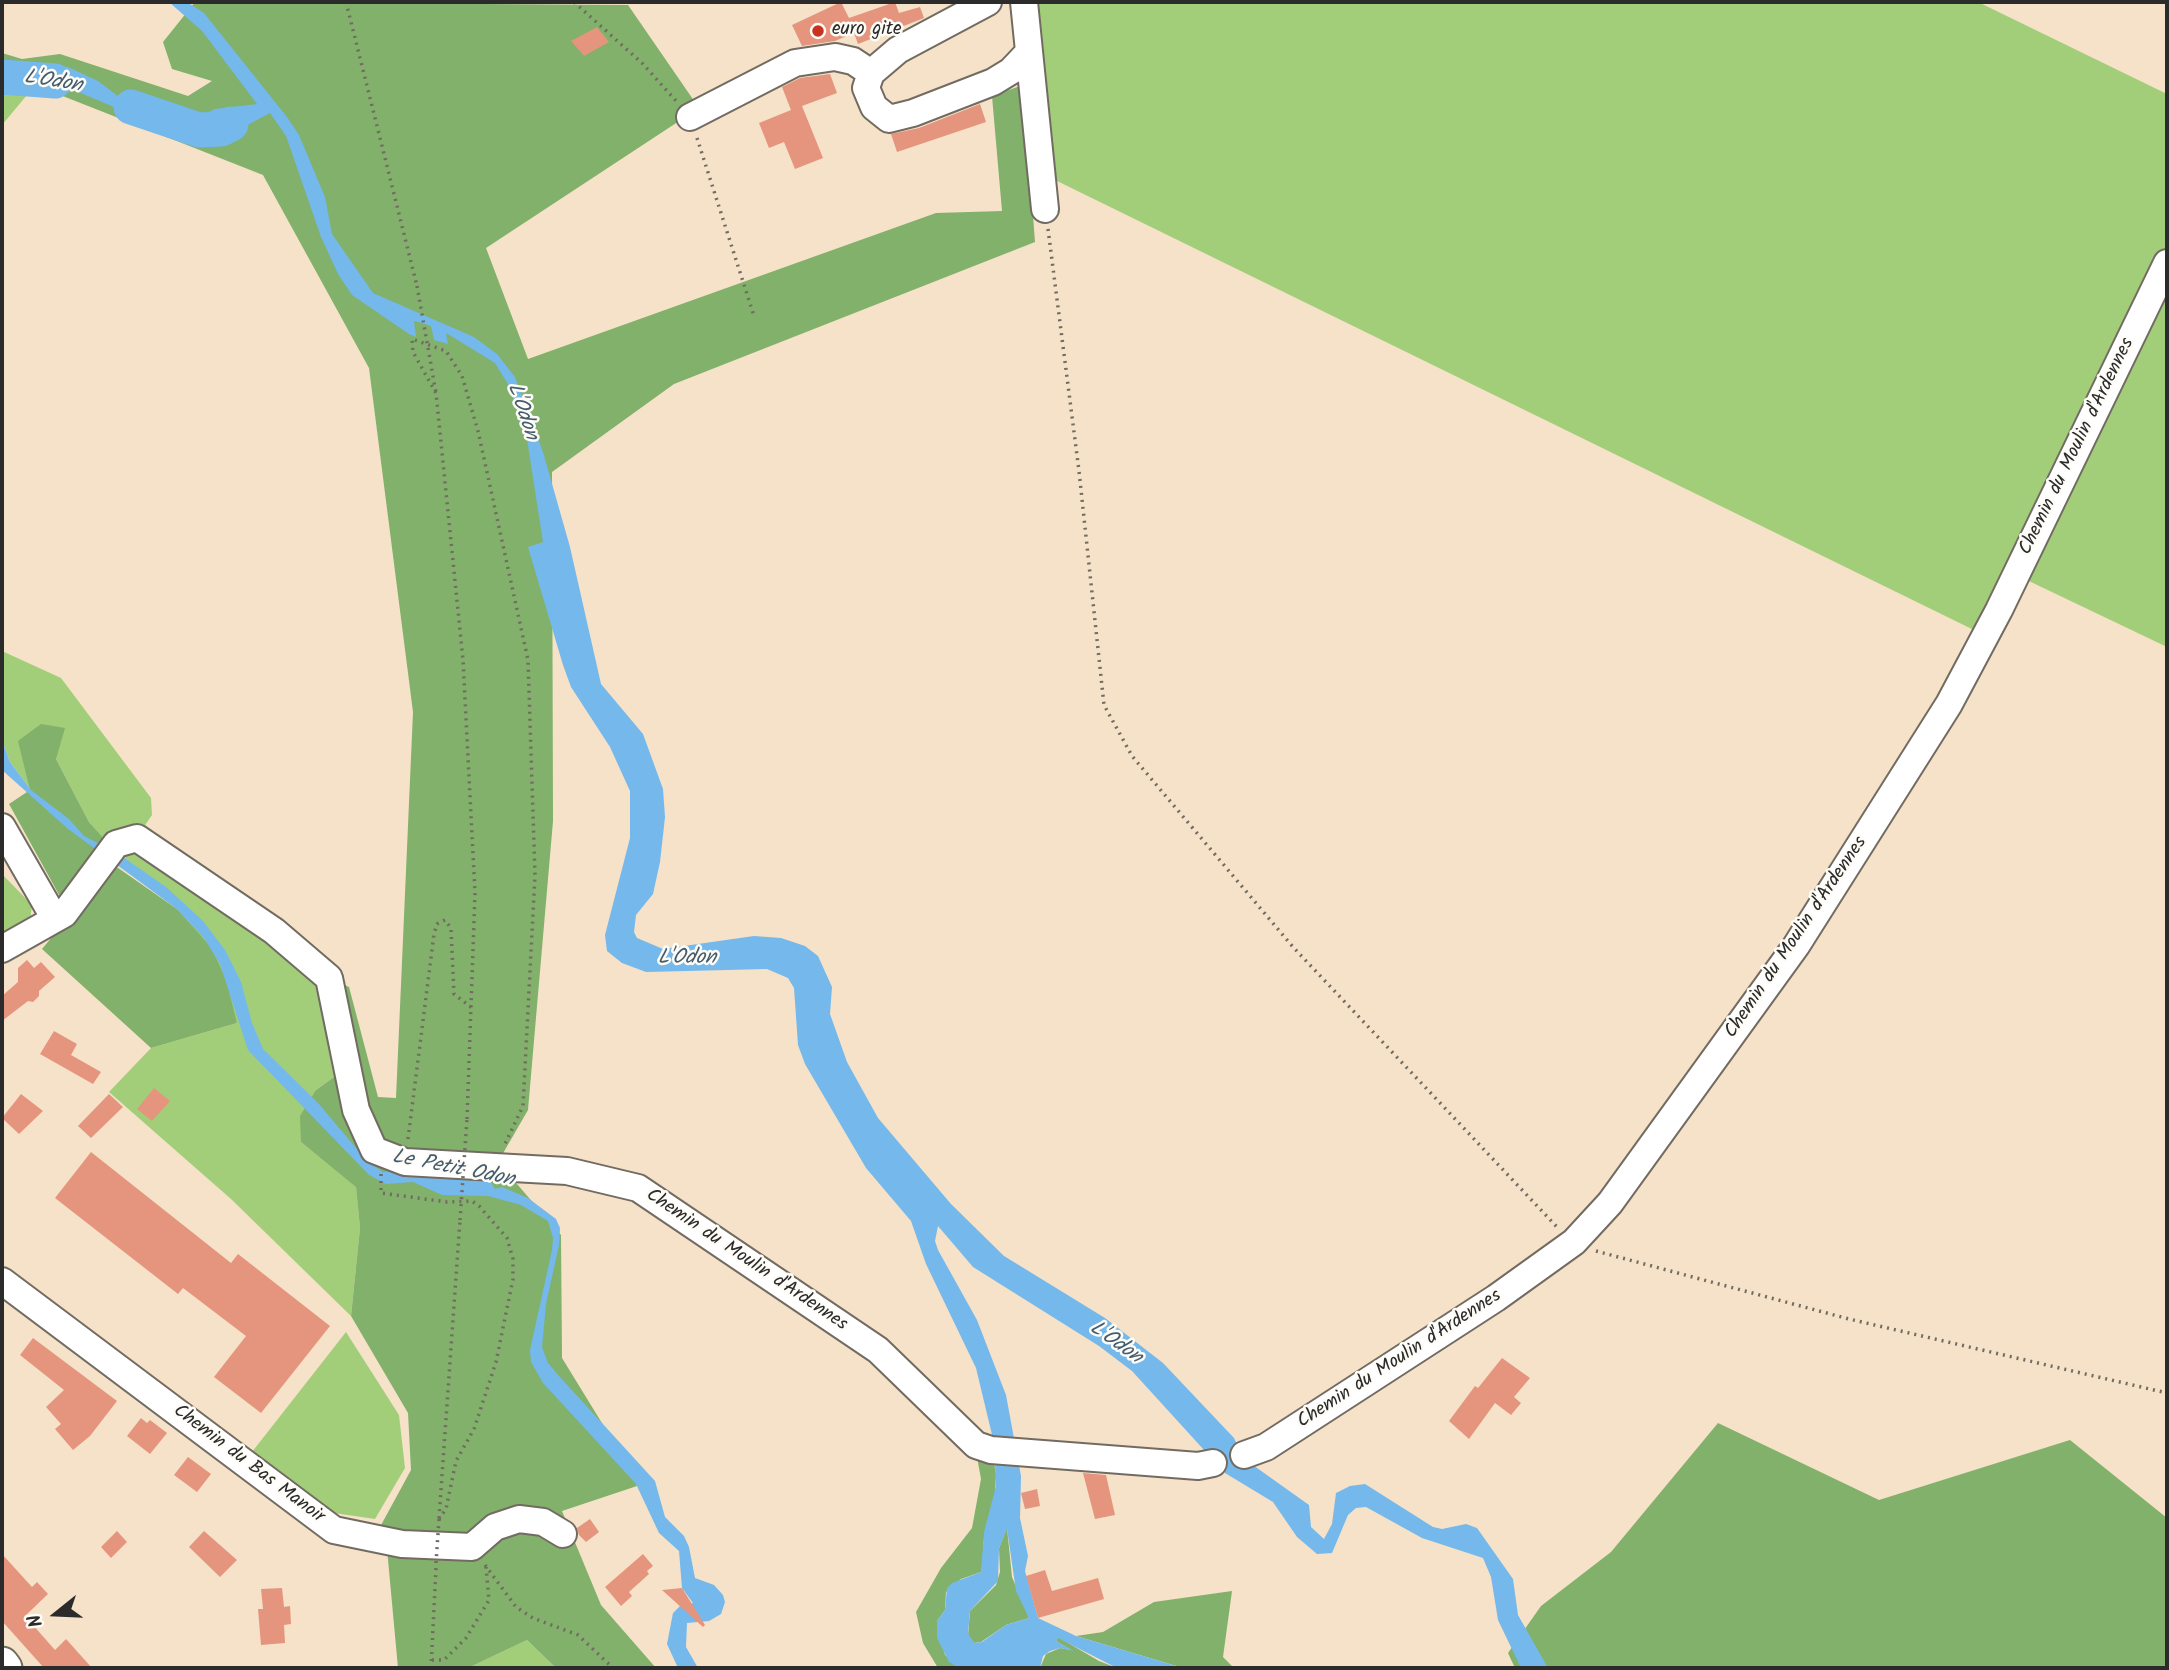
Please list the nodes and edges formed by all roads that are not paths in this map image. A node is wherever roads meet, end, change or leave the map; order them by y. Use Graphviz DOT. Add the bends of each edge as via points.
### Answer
graph roads {
  1 [pos="988,2"];
  2 [pos="1024,2"];
  3 [pos="1028,53"];
  4 [pos="871,73"];
  5 [pos="690,117"];
  6 [pos="1045,209"];
  7 [pos="2167,263"];
  8 [pos="2,827"];
  9 [pos="55,919"];
  10 [pos="2,949"];
  11 [pos="2,1281"];
  12 [pos="1244,1455"];
  13 [pos="1213,1463"];
  14 [pos="563,1534"];
  1 -- 4 [label="street" via="898,50"];
  2 -- 3 [label="street"];
  3 -- 4 [label="street" via="993,82 889,119 868,95"];
  3 -- 6 [label="street"];
  4 -- 5 [label="street" via="853,61 835,57 795,63"];
  7 -- 12 [label="street, Chemin du Moulin d'Ardennes" via="1949,704 1796,946 1609,1203 1574,1242 1496,1298 1266,1447"];
  8 -- 9 [label="street"];
  9 -- 10 [label="street, Chemin du Moulin d'Ardennes"];
  9 -- 13 [label="street, Chemin du Moulin d'Ardennes" via="64,914 110,852 137,838 274,931 329,978 356,1110 374,1150 405,1162 567,1171 638,1188 878,1350 976,1445 991,1450 1198,1466"];
  11 -- 14 [label="street, Chemin du Bas Manoir" via="334,1530 479,1556 495,1527 519,1519 544,1522"];
}
